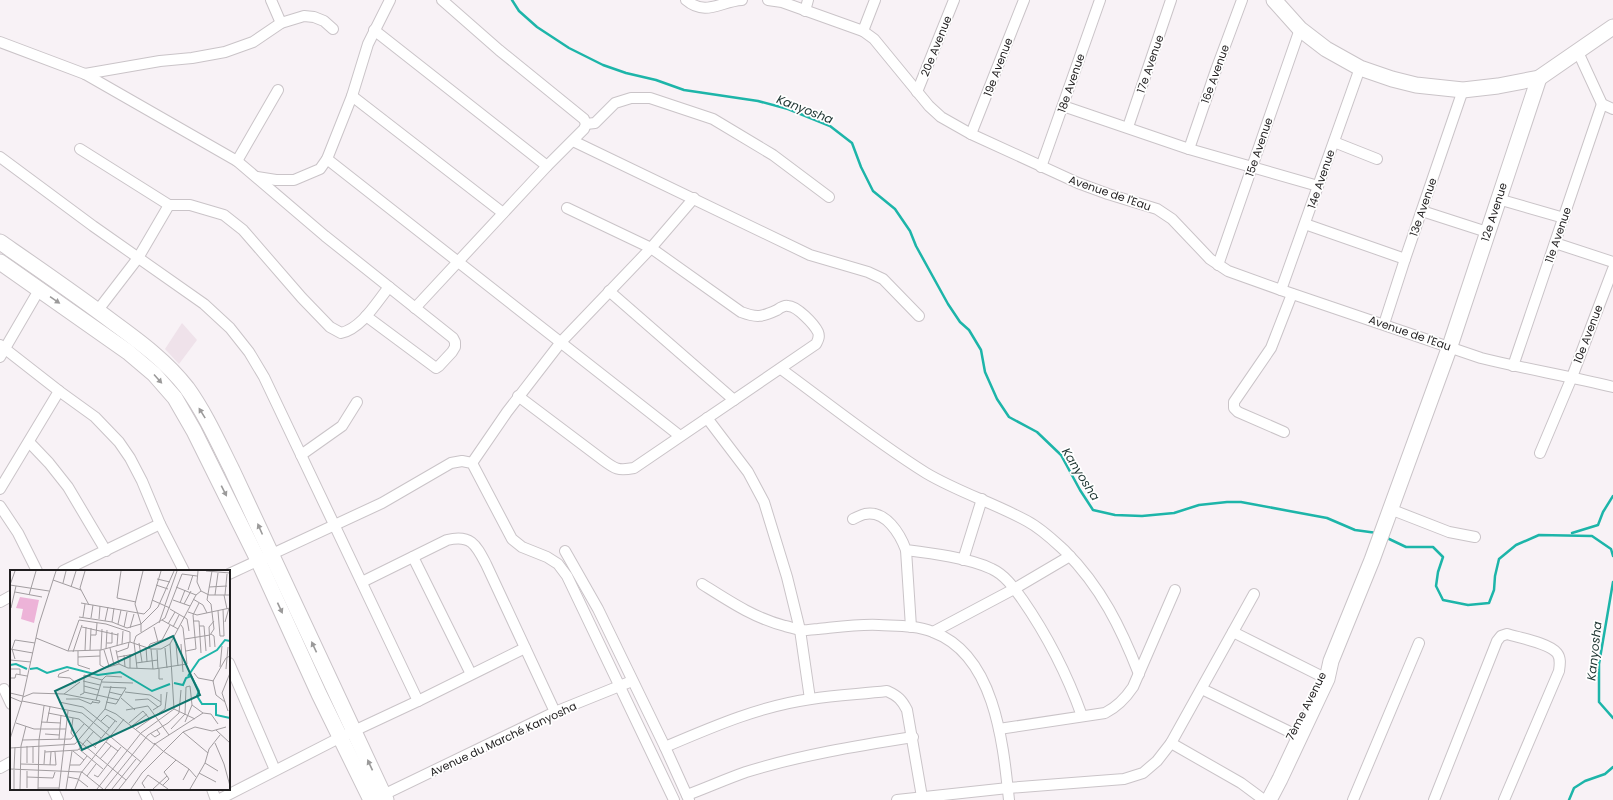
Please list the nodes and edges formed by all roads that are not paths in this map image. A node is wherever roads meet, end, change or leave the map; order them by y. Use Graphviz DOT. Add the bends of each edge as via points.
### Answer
graph roads {
  1 [pos="272,0"];
  2 [pos="390,0"];
  3 [pos="442,0"];
  4 [pos="686,0"];
  5 [pos="738,0"];
  6 [pos="742,0"];
  7 [pos="768,0"];
  8 [pos="808,0"];
  9 [pos="875,0"];
  10 [pos="954,0"];
  11 [pos="1024,0"];
  12 [pos="1171,0"];
  13 [pos="1242,0"];
  14 [pos="1274,0"];
  15 [pos="1097,1"];
  16 [pos="805,11"];
  17 [pos="281,23"];
  18 [pos="1613,27"];
  19 [pos="333,29"];
  20 [pos="1300,29"];
  21 [pos="374,30"];
  22 [pos="863,31"];
  23 [pos="0,42"];
  24 [pos="1578,52"];
  25 [pos="1360,68"];
  26 [pos="85,74"];
  27 [pos="1539,78"];
  28 [pos="278,90"];
  29 [pos="1463,90"];
  30 [pos="917,92"];
  31 [pos="352,96"];
  32 [pos="1602,104"];
  33 [pos="1064,106"];
  34 [pos="1613,109"];
  35 [pos="586,124"];
  36 [pos="1128,127"];
  37 [pos="971,134"];
  38 [pos="573,140"];
  39 [pos="1334,142"];
  40 [pos="80,149"];
  41 [pos="1189,149"];
  42 [pos="0,157"];
  43 [pos="327,159"];
  44 [pos="1377,159"];
  45 [pos="237,161"];
  46 [pos="547,166"];
  47 [pos="1041,167"];
  48 [pos="1252,167"];
  49 [pos="257,177"];
  50 [pos="1318,186"];
  51 [pos="829,197"];
  52 [pos="694,198"];
  53 [pos="1498,199"];
  54 [pos="169,205"];
  55 [pos="567,208"];
  56 [pos="1422,211"];
  57 [pos="503,213"];
  58 [pos="1564,218"];
  59 [pos="1305,224"];
  60 [pos="1487,232"];
  61 [pos="0,242"];
  62 [pos="1555,242"];
  63 [pos="651,248"];
  64 [pos="138,258"];
  65 [pos="1405,259"];
  66 [pos="0,262"];
  67 [pos="459,262"];
  68 [pos="1613,262"];
  69 [pos="1218,266"];
  70 [pos="1613,269"];
  71 [pos="389,288"];
  72 [pos="39,290"];
  73 [pos="1281,290"];
  74 [pos="609,291"];
  75 [pos="1292,294"];
  76 [pos="415,308"];
  77 [pos="98,310"];
  78 [pos="366,316"];
  79 [pos="919,316"];
  80 [pos="1384,324"];
  81 [pos="561,342"];
  82 [pos="1450,346"];
  83 [pos="2,350"];
  84 [pos="1513,366"];
  85 [pos="781,369"];
  86 [pos="1572,377"];
  87 [pos="1613,387"];
  88 [pos="59,391"];
  89 [pos="518,396"];
  90 [pos="734,400"];
  91 [pos="357,402"];
  92 [pos="707,418"];
  93 [pos="1284,432"];
  94 [pos="680,436"];
  95 [pos="29,442"];
  96 [pos="1540,453"];
  97 [pos="301,455"];
  98 [pos="472,463"];
  99 [pos="0,489"];
  100 [pos="982,499"];
  101 [pos="0,506"];
  102 [pos="1389,509"];
  103 [pos="853,519"];
  104 [pos="160,524"];
  105 [pos="334,524"];
  106 [pos="1475,537"];
  107 [pos="906,550"];
  108 [pos="106,551"];
  109 [pos="565,551"];
  110 [pos="1070,556"];
  111 [pos="264,557"];
  112 [pos="413,557"];
  113 [pos="963,560"];
  114 [pos="36,570"];
  115 [pos="65,570"];
  116 [pos="183,570"];
  117 [pos="230,574"];
  118 [pos="362,582"];
  119 [pos="702,584"];
  120 [pos="1014,589"];
  121 [pos="1175,590"];
  122 [pos="1254,594"];
  123 [pos="10,597"];
  124 [pos="0,602"];
  125 [pos="911,627"];
  126 [pos="800,630"];
  127 [pos="933,632"];
  128 [pos="1233,632"];
  129 [pos="1419,643"];
  130 [pos="524,648"];
  131 [pos="230,665"];
  132 [pos="471,674"];
  133 [pos="1139,674"];
  134 [pos="1323,677"];
  135 [pos="632,681"];
  136 [pos="619,686"];
  137 [pos="5,688"];
  138 [pos="1202,689"];
  139 [pos="810,699"];
  140 [pos="10,701"];
  141 [pos="418,701"];
  142 [pos="555,712"];
  143 [pos="1082,716"];
  144 [pos="999,729"];
  145 [pos="1292,733"];
  146 [pos="347,734"];
  147 [pos="913,737"];
  148 [pos="1171,743"];
  149 [pos="665,747"];
  150 [pos="10,763"];
  151 [pos="0,768"];
  152 [pos="275,770"];
  153 [pos="1008,788"];
  154 [pos="53,790"];
  155 [pos="143,790"];
  156 [pos="212,790"];
  157 [pos="922,797"];
  158 [pos="688,798"];
  159 [pos="379,799"];
  160 [pos="1262,799"];
  161 [pos="58,800"];
  162 [pos="148,800"];
  163 [pos="217,800"];
  164 [pos="674,800"];
  165 [pos="896,800"];
  166 [pos="1009,800"];
  167 [pos="1353,800"];
  168 [pos="1434,800"];
  169 [pos="1504,800"];
  1 -- 17 [label="street"];
  2 -- 21 [label="street"];
  3 -- 35 [label="street" via="584,119"];
  4 -- 5 [label="street" via="699,8 712,8"];
  5 -- 6 [label="street"];
  7 -- 16 [label="street, Avenue de l'Eau" via="782,2"];
  8 -- 16 [label="street"];
  9 -- 22 [label="street"];
  10 -- 30 [label="street, 20e Avenue"];
  11 -- 37 [label="street, 19e Avenue"];
  12 -- 36 [label="street, 17e Avenue"];
  13 -- 41 [label="street, 16e Avenue"];
  14 -- 20 [label="street"];
  15 -- 33 [label="street, 18e Avenue"];
  16 -- 22 [label="street, Avenue de l'Eau"];
  17 -- 19 [label="street" via="304,16 314,17"];
  17 -- 26 [label="street" via="252,42 225,52"];
  18 -- 24 [label="street"];
  20 -- 25 [label="street" via="1326,49"];
  20 -- 48 [label="street, 15e Avenue"];
  21 -- 31 [label="street"];
  21 -- 46 [label="street"];
  22 -- 30 [label="street, Avenue de l'Eau" via="883,49"];
  23 -- 26 [label="street"];
  24 -- 27 [label="street"];
  24 -- 32 [label="street"];
  25 -- 29 [label="street" via="1416,85"];
  25 -- 39 [label="street, 14e Avenue"];
  26 -- 45 [label="street"];
  27 -- 29 [label="street"];
  27 -- 53 [label="street, 12e Avenue"];
  28 -- 45 [label="street"];
  29 -- 56 [label="street, 13e Avenue"];
  30 -- 37 [label="street, Avenue de l'Eau" via="941,117"];
  31 -- 43 [label="street"];
  31 -- 57 [label="street"];
  32 -- 34 [label="street"];
  32 -- 58 [label="street, 11e Avenue"];
  33 -- 36 [label="street"];
  33 -- 47 [label="street, 18e Avenue"];
  35 -- 38 [label="street"];
  35 -- 51 [label="street" via="595,122 615,103 631,98 650,98 713,119 773,155"];
  36 -- 41 [label="street"];
  37 -- 47 [label="street, Avenue de l'Eau"];
  38 -- 46 [label="street"];
  38 -- 52 [label="street"];
  39 -- 44 [label="street"];
  39 -- 50 [label="street, 14e Avenue"];
  40 -- 54 [label="street"];
  41 -- 48 [label="street"];
  42 -- 64 [label="street"];
  43 -- 49 [label="street" via="320,170 294,180"];
  43 -- 67 [label="street"];
  45 -- 49 [label="street"];
  46 -- 57 [label="street"];
  47 -- 69 [label="street, Avenue de l'Eau" via="1078,183 1158,210 1172,219"];
  48 -- 50 [label="street"];
  48 -- 69 [label="street, 15e Avenue"];
  49 -- 71 [label="street"];
  50 -- 59 [label="street, 14e Avenue"];
  52 -- 63 [label="street"];
  52 -- 79 [label="street" via="810,254 883,279"];
  53 -- 58 [label="street"];
  53 -- 60 [label="street, 12e Avenue"];
  54 -- 64 [label="street"];
  54 -- 78 [label="street" via="190,205 224,215 243,230 330,327 341,333 349,331"];
  55 -- 63 [label="street"];
  56 -- 60 [label="street"];
  56 -- 65 [label="street, 13e Avenue"];
  57 -- 67 [label="street"];
  58 -- 62 [label="street, 11e Avenue"];
  59 -- 65 [label="street"];
  59 -- 73 [label="street, 14e Avenue"];
  60 -- 82 [label="street, 12e Avenue"];
  61 -- 77 [label="street"];
  62 -- 68 [label="street"];
  62 -- 84 [label="street, 11e Avenue"];
  63 -- 74 [label="street"];
  63 -- 85 [label="street" via="741,312 753,317 764,316 786,305 799,310 818,332 819,338 816,344"];
  64 -- 77 [label="street"];
  64 -- 97 [label="street" via="204,304 230,328 264,377"];
  65 -- 80 [label="street, 13e Avenue"];
  66 -- 72 [label="street"];
  67 -- 76 [label="street"];
  67 -- 81 [label="street"];
  69 -- 73 [label="street, Avenue de l'Eau"];
  70 -- 86 [label="street, 10e Avenue"];
  71 -- 76 [label="street"];
  71 -- 78 [label="street"];
  72 -- 83 [label="street"];
  72 -- 111 [label="street, one-way" via="128,352 154,374 175,398"];
  73 -- 75 [label="street, Avenue de l'Eau"];
  74 -- 81 [label="street"];
  74 -- 90 [label="street"];
  75 -- 80 [label="street, Avenue de l'Eau"];
  75 -- 93 [label="street" via="1271,348 1234,402 1234,408 1238,412"];
  76 -- 78 [label="street" via="455,342 452,352 436,368"];
  111 -- 77 [label="street, one-way" via="209,422 187,388 162,361"];
  80 -- 82 [label="street, Avenue de l'Eau"];
  81 -- 89 [label="street"];
  81 -- 94 [label="street"];
  82 -- 84 [label="street, Avenue de l'Eau" via="1481,358"];
  82 -- 102 [label="street, 12e Avenue"];
  83 -- 88 [label="street"];
  84 -- 86 [label="street, Avenue de l'Eau"];
  85 -- 90 [label="street"];
  85 -- 100 [label="street" via="927,473"];
  86 -- 87 [label="street, Avenue de l'Eau"];
  86 -- 96 [label="street, 10e Avenue"];
  88 -- 95 [label="street"];
  88 -- 104 [label="street" via="95,417 119,442 142,481"];
  89 -- 94 [label="street" via="615,469 634,468"];
  89 -- 98 [label="street"];
  90 -- 92 [label="street"];
  91 -- 97 [label="street" via="342,426"];
  92 -- 94 [label="street"];
  92 -- 126 [label="street" via="748,472 764,502"];
  95 -- 99 [label="street"];
  95 -- 108 [label="street" via="68,487"];
  97 -- 105 [label="street"];
  98 -- 105 [label="street" via="451,463 382,503"];
  98 -- 136 [label="street" via="512,539 522,547 558,564 567,576"];
  100 -- 110 [label="street" via="1050,536"];
  100 -- 113 [label="street"];
  101 -- 114 [label="street" via="18,533"];
  102 -- 106 [label="street" via="1449,532"];
  102 -- 134 [label="street, 7ème Avenue" via="1372,560"];
  103 -- 107 [label="street" via="866,514 876,514 886,519 895,528"];
  104 -- 108 [label="street"];
  104 -- 116 [label="street"];
  105 -- 111 [label="street"];
  105 -- 118 [label="street"];
  107 -- 113 [label="street"];
  107 -- 125 [label="street"];
  108 -- 115 [label="street"];
  109 -- 135 [label="street" via="598,609"];
  110 -- 120 [label="street"];
  110 -- 133 [label="street" via="1089,576 1106,604 1123,634"];
  111 -- 117 [label="street"];
  111 -- 146 [label="street" via="319,694"];
  112 -- 118 [label="street"];
  112 -- 130 [label="street" via="447,540 459,537 468,539 477,547"];
  112 -- 132 [label="street"];
  113 -- 120 [label="street" via="994,569"];
  118 -- 141 [label="street"];
  119 -- 126 [label="street" via="736,606 768,622"];
  120 -- 127 [label="street"];
  120 -- 143 [label="street" via="1045,634"];
  121 -- 133 [label="street"];
  122 -- 128 [label="street"];
  123 -- 124 [label="street"];
  125 -- 126 [label="street" via="877,625"];
  125 -- 127 [label="street"];
  126 -- 139 [label="street"];
  127 -- 144 [label="street" via="953,643 970,659 984,682"];
  128 -- 134 [label="street"];
  128 -- 138 [label="street"];
  129 -- 167 [label="street"];
  130 -- 132 [label="street"];
  130 -- 142 [label="street"];
  131 -- 152 [label="street"];
  132 -- 141 [label="street"];
  133 -- 143 [label="street" via="1126,698 1115,708 1105,713"];
  134 -- 145 [label="street, 7ème Avenue"];
  134 -- 160 [label="street, 7ème Avenue" via="1280,779"];
  135 -- 136 [label="street, Avenue du Marché Kanyosha"];
  135 -- 149 [label="street"];
  136 -- 142 [label="street, Avenue du Marché Kanyosha"];
  136 -- 164 [label="street"];
  137 -- 140 [label="street"];
  138 -- 145 [label="street"];
  138 -- 148 [label="street"];
  139 -- 147 [label="street" via="887,691 897,695 902,701 907,710"];
  139 -- 149 [label="street" via="712,726"];
  141 -- 146 [label="street"];
  142 -- 159 [label="street, Avenue du Marché Kanyosha"];
  143 -- 144 [label="street"];
  144 -- 153 [label="street"];
  145 -- 160 [label="street, 7ème Avenue"];
  146 -- 152 [label="street"];
  146 -- 159 [label="street"];
  147 -- 157 [label="street"];
  147 -- 158 [label="street" via="823,752 783,762 745,773"];
  148 -- 153 [label="street" via="1157,761 1143,773 1124,780"];
  148 -- 160 [label="street" via="1241,783"];
  149 -- 158 [label="street"];
  150 -- 151 [label="street"];
  152 -- 163 [label="street"];
  153 -- 157 [label="street"];
  153 -- 166 [label="street"];
  154 -- 161 [label="street"];
  155 -- 162 [label="street"];
  156 -- 163 [label="street"];
  157 -- 165 [label="street"];
  168 -- 169 [label="street" via="1497,641 1507,634 1551,647 1560,660 1559,670"];
}
